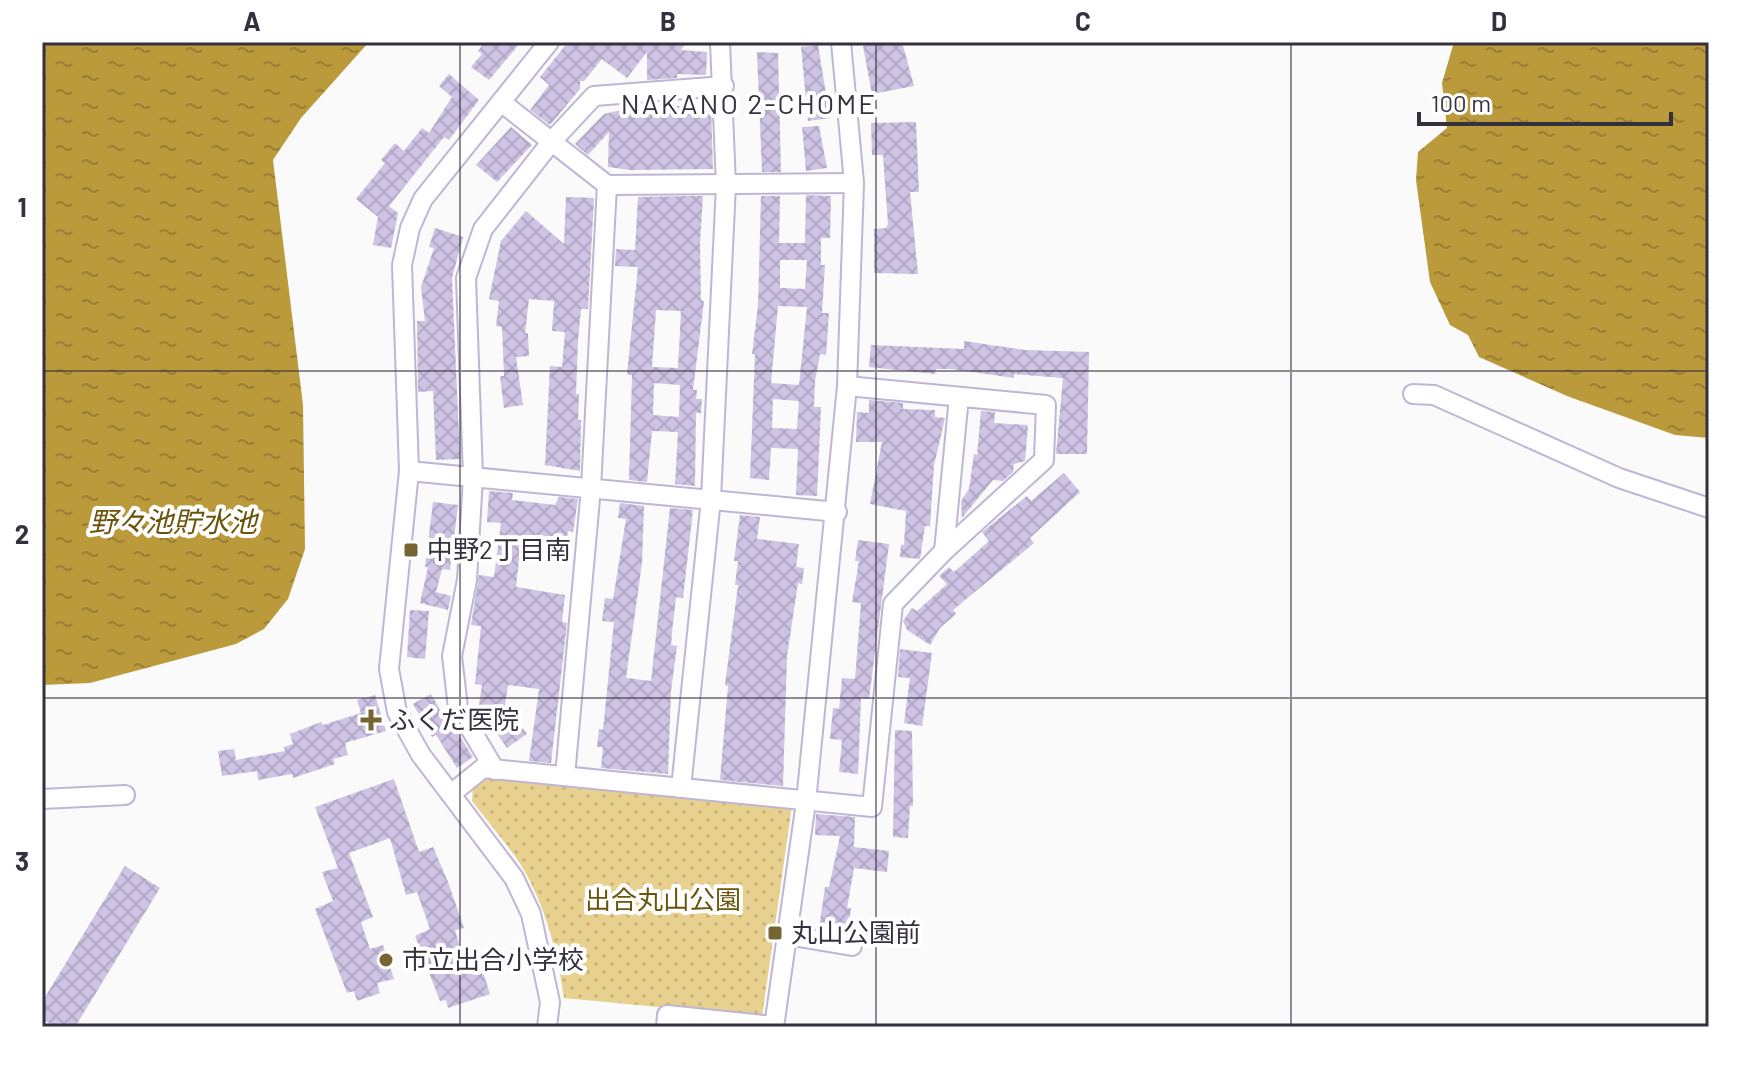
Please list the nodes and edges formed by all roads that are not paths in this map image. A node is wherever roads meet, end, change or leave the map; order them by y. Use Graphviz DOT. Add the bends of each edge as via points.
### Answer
graph roads {
  1 [pos="549,42"];
  2 [pos="720,42"];
  3 [pos="841,42"];
  4 [pos="724,86"];
  5 [pos="501,102"];
  6 [pos="552,141"];
  7 [pos="854,183"];
  8 [pos="607,185"];
  9 [pos="726,185"];
  10 [pos="847,386"];
  11 [pos="1413,394"];
  12 [pos="959,397"];
  13 [pos="409,471"];
  14 [pos="473,477"];
  15 [pos="591,488"];
  16 [pos="711,499"];
  17 [pos="1709,508"];
  18 [pos="837,512"];
  19 [pos="944,551"];
  20 [pos="495,770"];
  21 [pos="565,776"];
  22 [pos="681,788"];
  23 [pos="451,794"];
  24 [pos="125,795"];
  25 [pos="42,799"];
  26 [pos="806,802"];
  27 [pos="787,935"];
  28 [pos="852,946"];
  29 [pos="547,1027"];
  30 [pos="666,1027"];
  31 [pos="774,1027"];
  1 -- 5 [label="street"];
  2 -- 4 [label="street"];
  3 -- 7 [label="street"];
  4 -- 6 [label="street" via="594,96"];
  4 -- 9 [label="street"];
  5 -- 6 [label="street"];
  5 -- 13 [label="street" via="423,199 410,228 401,306"];
  6 -- 8 [label="street"];
  6 -- 14 [label="street" via="483,229 466,278"];
  7 -- 9 [label="street"];
  7 -- 10 [label="street"];
  8 -- 9 [label="street"];
  8 -- 15 [label="street"];
  9 -- 16 [label="street"];
  10 -- 12 [label="street"];
  10 -- 18 [label="street"];
  11 -- 17 [label="street" via="1434,395 1619,478"];
  12 -- 19 [label="street"];
  12 -- 19 [label="street" via="1046,405 1044,460"];
  13 -- 14 [label="street"];
  13 -- 23 [label="street" via="389,669 397,712"];
  14 -- 15 [label="street"];
  14 -- 20 [label="street" via="467,580 452,656 458,708"];
  15 -- 16 [label="street"];
  15 -- 21 [label="street"];
  16 -- 18 [label="street"];
  16 -- 22 [label="street"];
  18 -- 26 [label="street"];
  19 -- 26 [label="street" via="893,604 872,807"];
  20 -- 21 [label="street"];
  20 -- 23 [label="street" via="483,768"];
  21 -- 22 [label="street"];
  22 -- 26 [label="street"];
  23 -- 29 [label="street" via="514,878 531,914 550,1002"];
  24 -- 25 [label="street"];
  26 -- 27 [label="street"];
  27 -- 28 [label="street"];
  27 -- 31 [label="street"];
  30 -- 31 [label="street" via="667,1015"];
}
